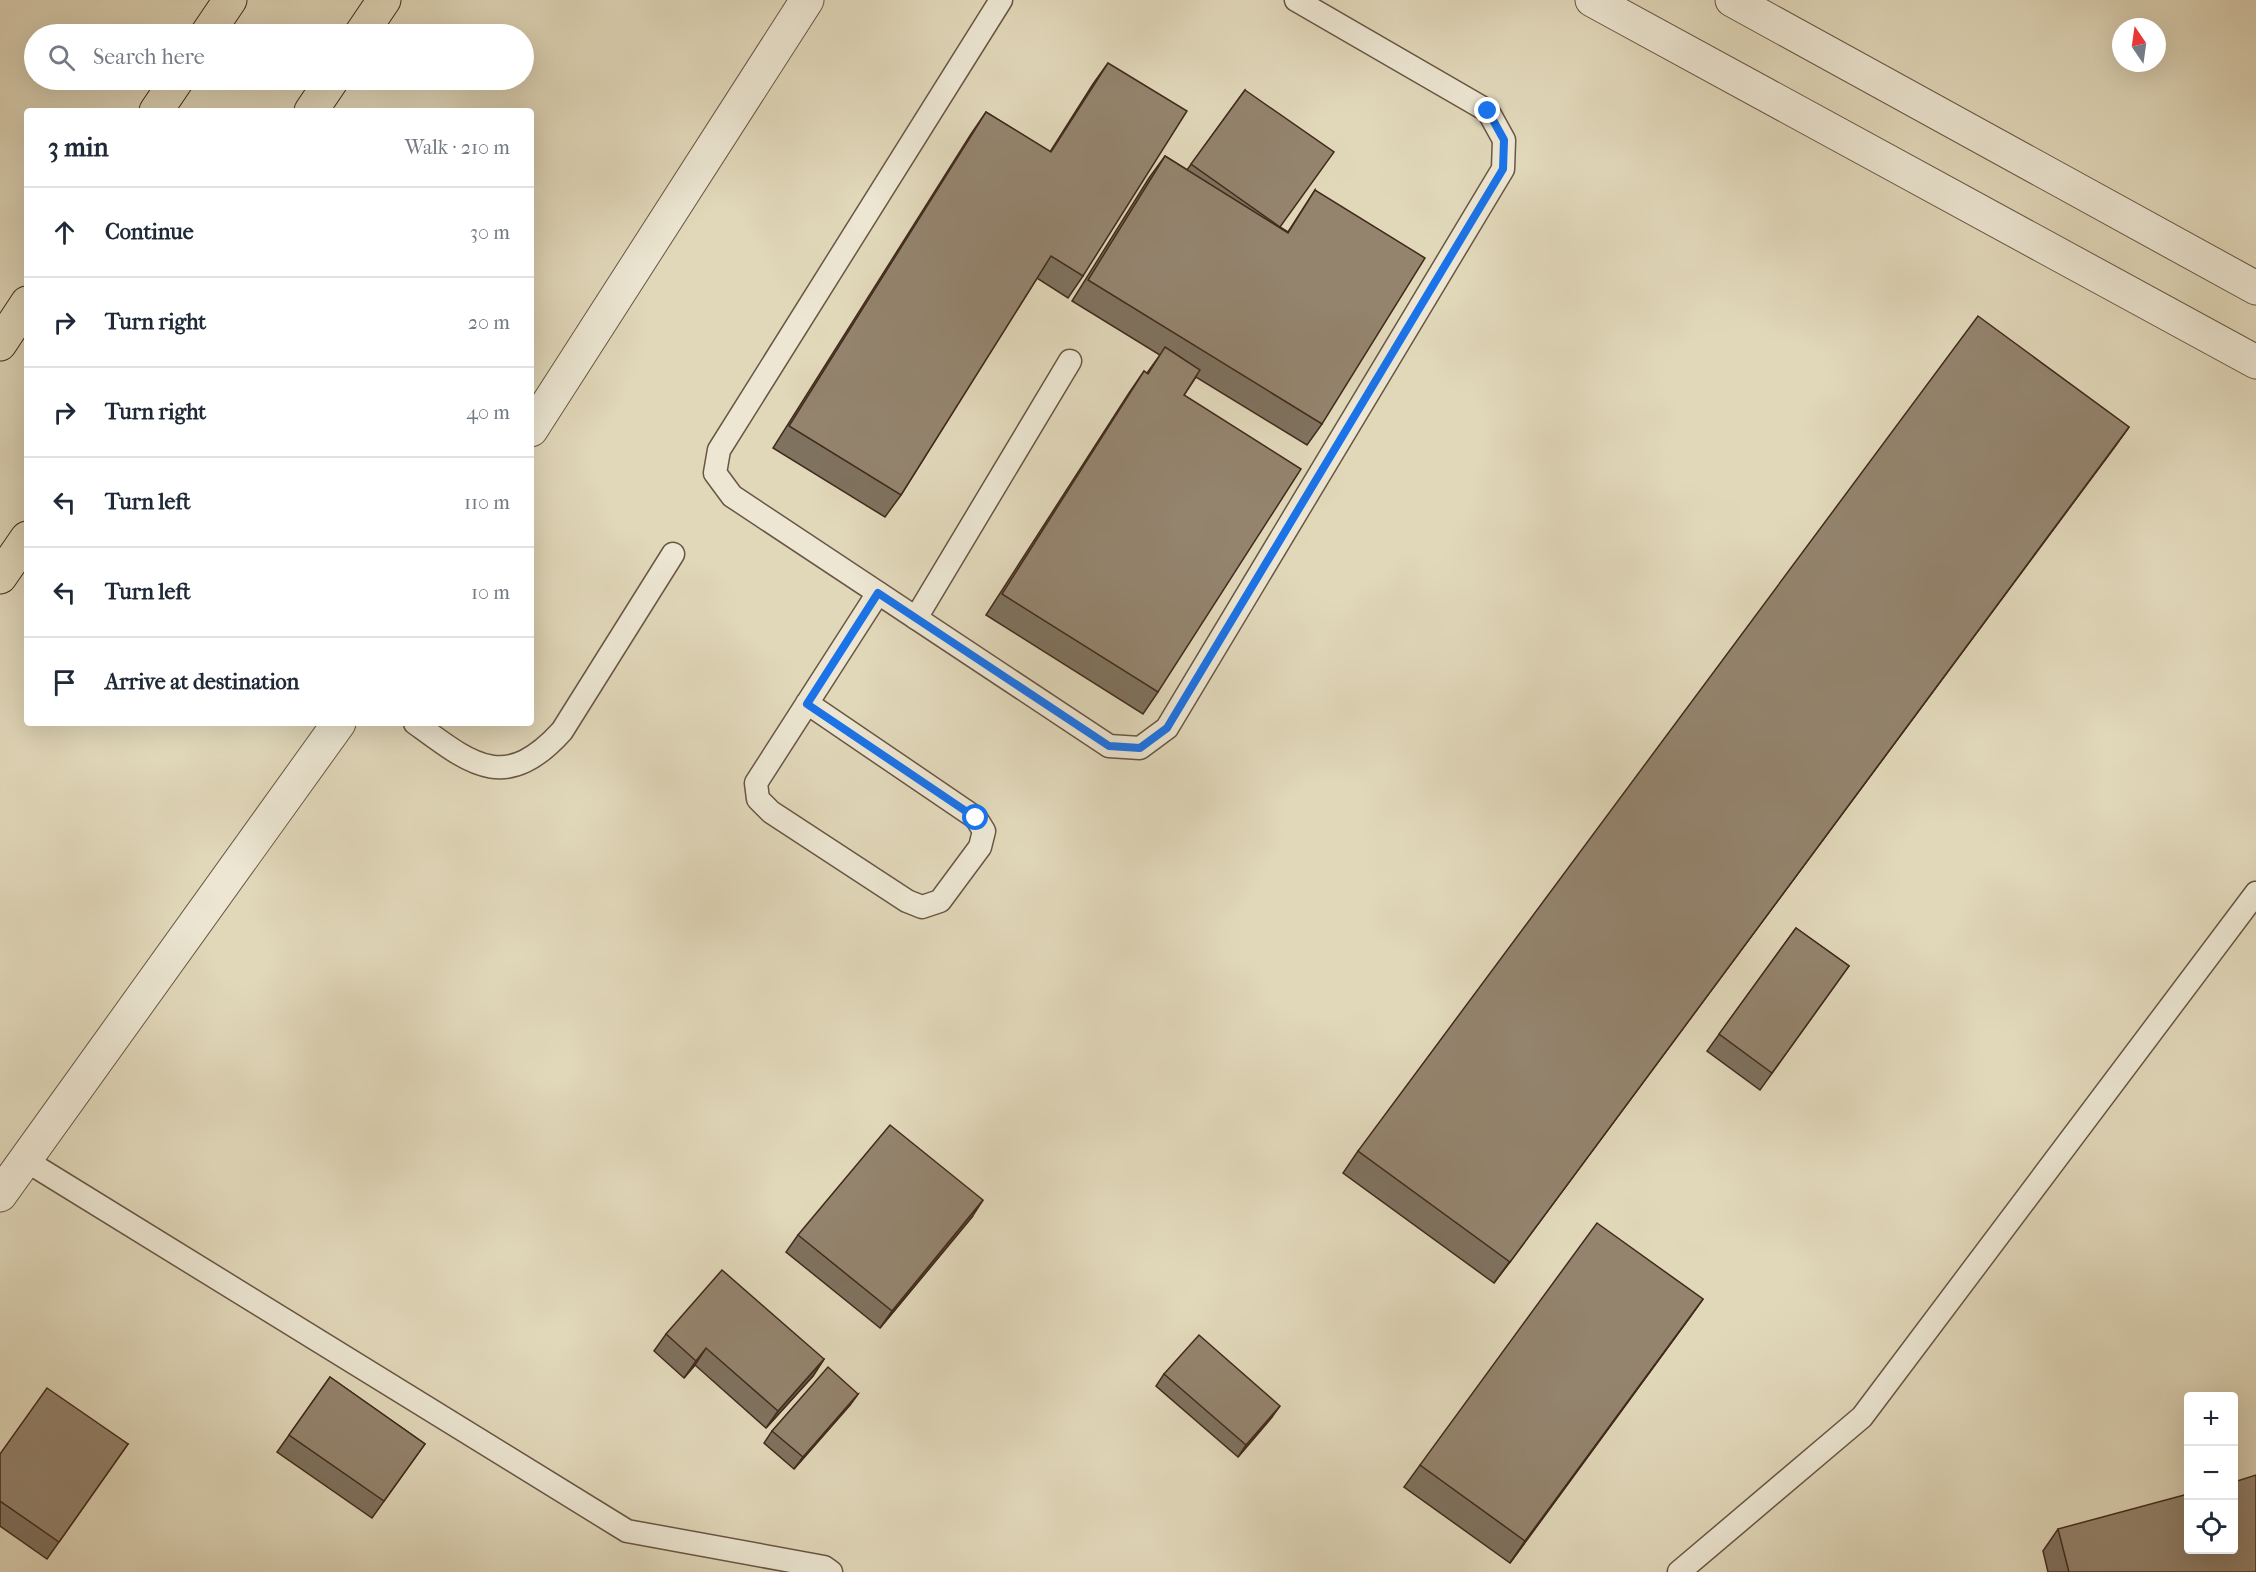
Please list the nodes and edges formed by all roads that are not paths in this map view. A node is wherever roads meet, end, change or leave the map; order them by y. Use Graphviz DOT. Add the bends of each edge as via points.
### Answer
graph roads {
  1 [pos="230,0"];
  2 [pos="384,0"];
  3 [pos="807,0"];
  4 [pos="1001,0"];
  5 [pos="1296,0"];
  6 [pos="1592,0"];
  7 [pos="1732,0"];
  8 [pos="214,24"];
  9 [pos="368,24"];
  10 [pos="170,90"];
  11 [pos="325,90"];
  12 [pos="158,108"];
  13 [pos="313,108"];
  14 [pos="2256,288"];
  15 [pos="24,308"];
  16 [pos="0,344"];
  17 [pos="1070,361"];
  18 [pos="2256,362"];
  19 [pos="534,425"];
  20 [pos="24,542"];
  21 [pos="673,554"];
  22 [pos="0,577"];
  23 [pos="878,593"];
  24 [pos="916,618"];
  25 [pos="807,704"];
  26 [pos="337,726"];
  27 [pos="419,726"];
  28 [pos="2256,893"];
  29 [pos="25,1160"];
  30 [pos="0,1195"];
  31 [pos="831,1572"];
  32 [pos="1679,1572"];
  1 -- 8 [label="highway"];
  2 -- 9 [label="highway"];
  3 -- 19 [label="street"];
  4 -- 23 [label="lane" via="719,450 715,473 732,496"];
  5 -- 24 [label="lane" via="1488,111 1504,140 1503,169 1167,728 1140,748 1109,746"];
  6 -- 18 [label="street"];
  7 -- 14 [label="street"];
  10 -- 12 [label="highway"];
  11 -- 13 [label="highway"];
  15 -- 16 [label="highway"];
  17 -- 24 [label="lane"];
  20 -- 22 [label="highway"];
  21 -- 27 [label="lane" via="562,731 541,754 512,766 488,767 464,759"];
  23 -- 24 [label="lane"];
  23 -- 25 [label="lane"];
  25 -- 25 [label="lane" via="756,783 758,800 908,901 922,907 940,901 980,847 984,831 976,818"];
  26 -- 29 [label="street"];
  28 -- 32 [label="lane" via="1862,1416"];
  29 -- 30 [label="street"];
  29 -- 31 [label="lane" via="627,1531 824,1567"];
}
